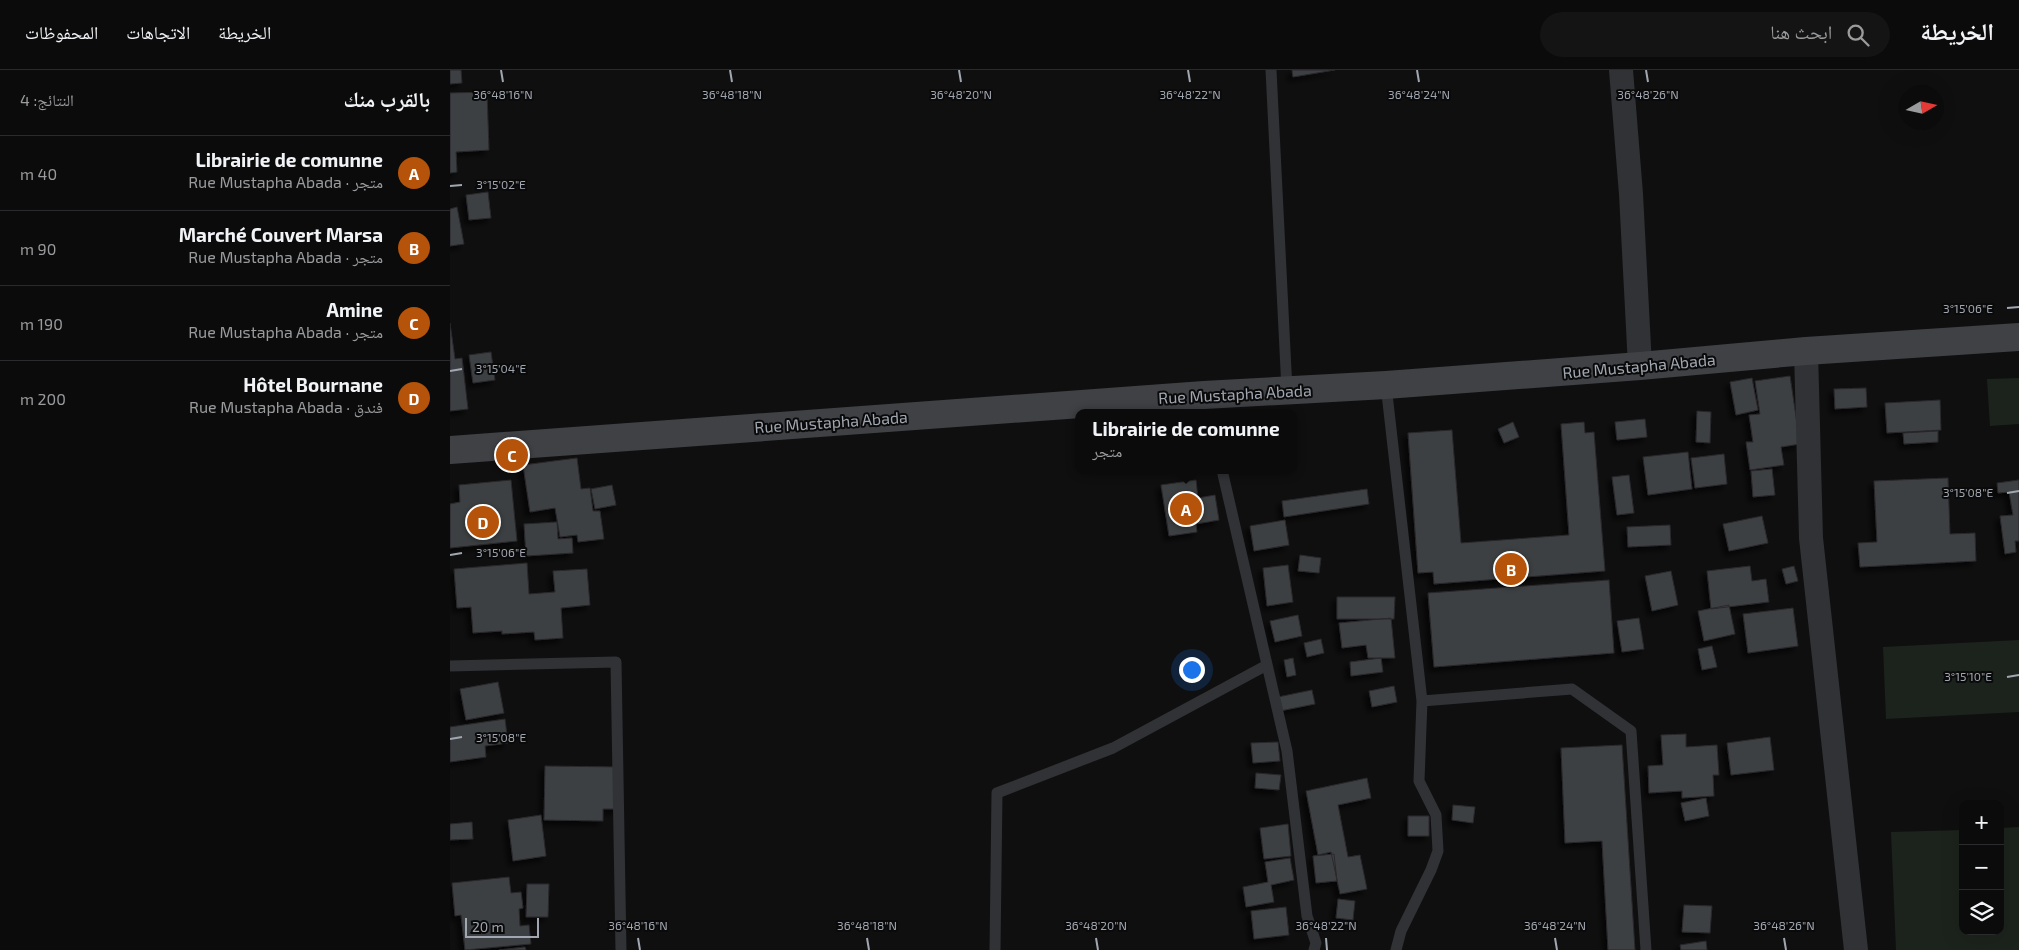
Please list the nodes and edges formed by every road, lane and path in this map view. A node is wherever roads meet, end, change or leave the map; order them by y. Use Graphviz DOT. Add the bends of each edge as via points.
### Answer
graph roads {
  1 [pos="1270,70"];
  2 [pos="1620,70"];
  3 [pos="2019,337"];
  4 [pos="1806,351"];
  5 [pos="1640,366"];
  6 [pos="1386,385"];
  7 [pos="1287,390"];
  8 [pos="450,450"];
  9 [pos="1223,474"];
  10 [pos="1268,665"];
  11 [pos="450,666"];
  12 [pos="1422,701"];
  13 [pos="621,950"];
  14 [pos="995,950"];
  15 [pos="1314,950"];
  16 [pos="1396,950"];
  17 [pos="1646,950"];
  18 [pos="1856,950"];
  1 -- 7 [label="lane"];
  2 -- 5 [label="street" via="1631,194"];
  3 -- 4 [label="main road, Rue Mustapha Abada"];
  4 -- 5 [label="main road, Rue Mustapha Abada"];
  4 -- 18 [label="street" via="1811,538"];
  5 -- 6 [label="main road, Rue Mustapha Abada"];
  6 -- 7 [label="main road, Rue Mustapha Abada"];
  6 -- 12 [label="lane"];
  7 -- 8 [label="main road, Rue Mustapha Abada" via="1206,399"];
  9 -- 10 [label="lane"];
  10 -- 14 [label="lane" via="1113,748 997,793"];
  10 -- 15 [label="lane" via="1287,751 1307,916 1316,943"];
  11 -- 13 [label="lane" via="616,662"];
  12 -- 16 [label="lane" via="1419,782 1436,815 1438,851 1401,931"];
  12 -- 17 [label="lane" via="1572,689 1631,731"];
}
